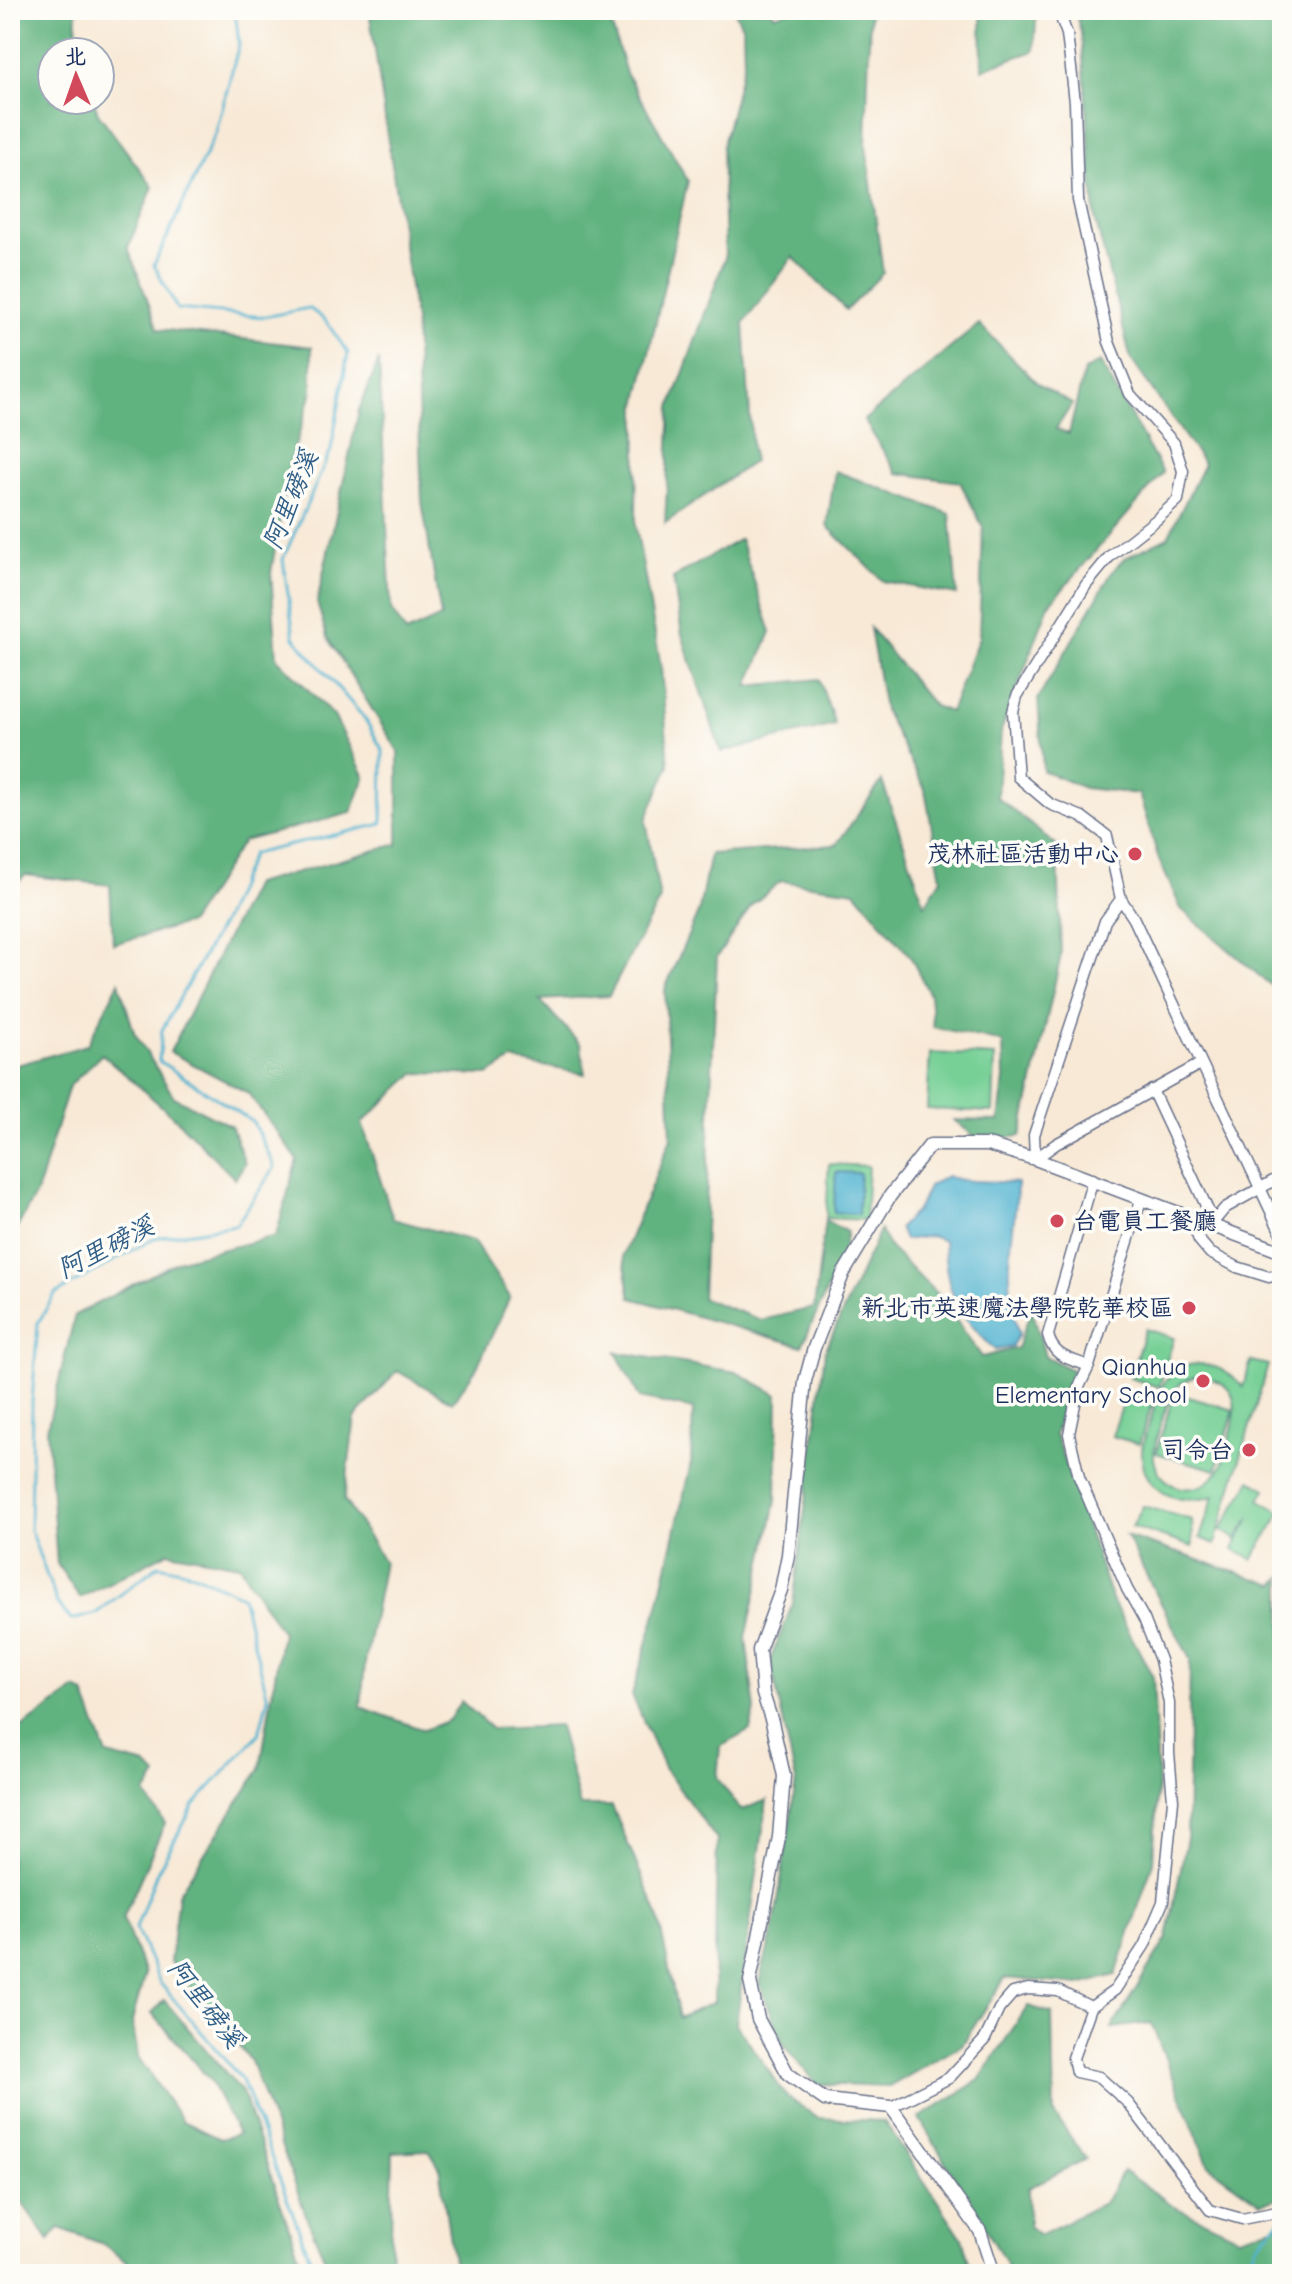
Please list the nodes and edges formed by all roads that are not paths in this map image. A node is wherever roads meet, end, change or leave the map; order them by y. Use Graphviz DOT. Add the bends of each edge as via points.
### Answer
graph roads {
  1 [pos="1058,10"];
  2 [pos="1121,899"];
  3 [pos="1200,1064"];
  4 [pos="1152,1090"];
  5 [pos="1035,1159"];
  6 [pos="1282,1176"];
  7 [pos="1093,1179"];
  8 [pos="1262,1187"];
  9 [pos="1141,1200"];
  10 [pos="1191,1219"];
  11 [pos="1210,1226"];
  12 [pos="1282,1235"];
  13 [pos="1282,1252"];
  14 [pos="1282,1274"];
  15 [pos="1089,1366"];
  16 [pos="1091,2007"];
  17 [pos="891,2107"];
  18 [pos="1282,2211"];
  19 [pos="994,2274"];
  1 -- 2 [label="street" via="1067,34 1075,102 1078,200 1109,342 1130,394 1174,443 1183,471 1178,500 1110,556 1086,585 1017,696 1013,741 1018,777 1050,804 1082,817 1107,836"];
  2 -- 3 [label="street"];
  2 -- 5 [label="street" via="1105,921 1034,1135"];
  3 -- 4 [label="street"];
  3 -- 8 [label="street"];
  4 -- 5 [label="street"];
  4 -- 11 [label="street" via="1208,1210"];
  5 -- 7 [label="street"];
  5 -- 17 [label="street" via="988,1145 930,1145 890,1196 843,1274 805,1381 788,1555 759,1650 763,1694 784,1776 779,1837 750,1981 758,2019 788,2074 825,2100"];
  6 -- 8 [label="street"];
  7 -- 9 [label="street"];
  7 -- 15 [label="street" via="1048,1335 1062,1357"];
  8 -- 11 [label="street" via="1225,1208"];
  8 -- 12 [label="street"];
  9 -- 10 [label="street"];
  9 -- 15 [label="street"];
  10 -- 11 [label="street"];
  10 -- 14 [label="street" via="1210,1253 1269,1277"];
  11 -- 13 [label="street"];
  15 -- 16 [label="street" via="1078,1389 1069,1434 1079,1477 1160,1660 1169,1703 1173,1800 1163,1902 1144,1946 1115,1990"];
  16 -- 17 [label="street" via="1058,1991 1013,1993 985,2039 949,2078"];
  16 -- 18 [label="street" via="1073,2058 1076,2072 1099,2077 1128,2103 1210,2210 1242,2219"];
  17 -- 19 [label="street" via="980,2231"];
}
